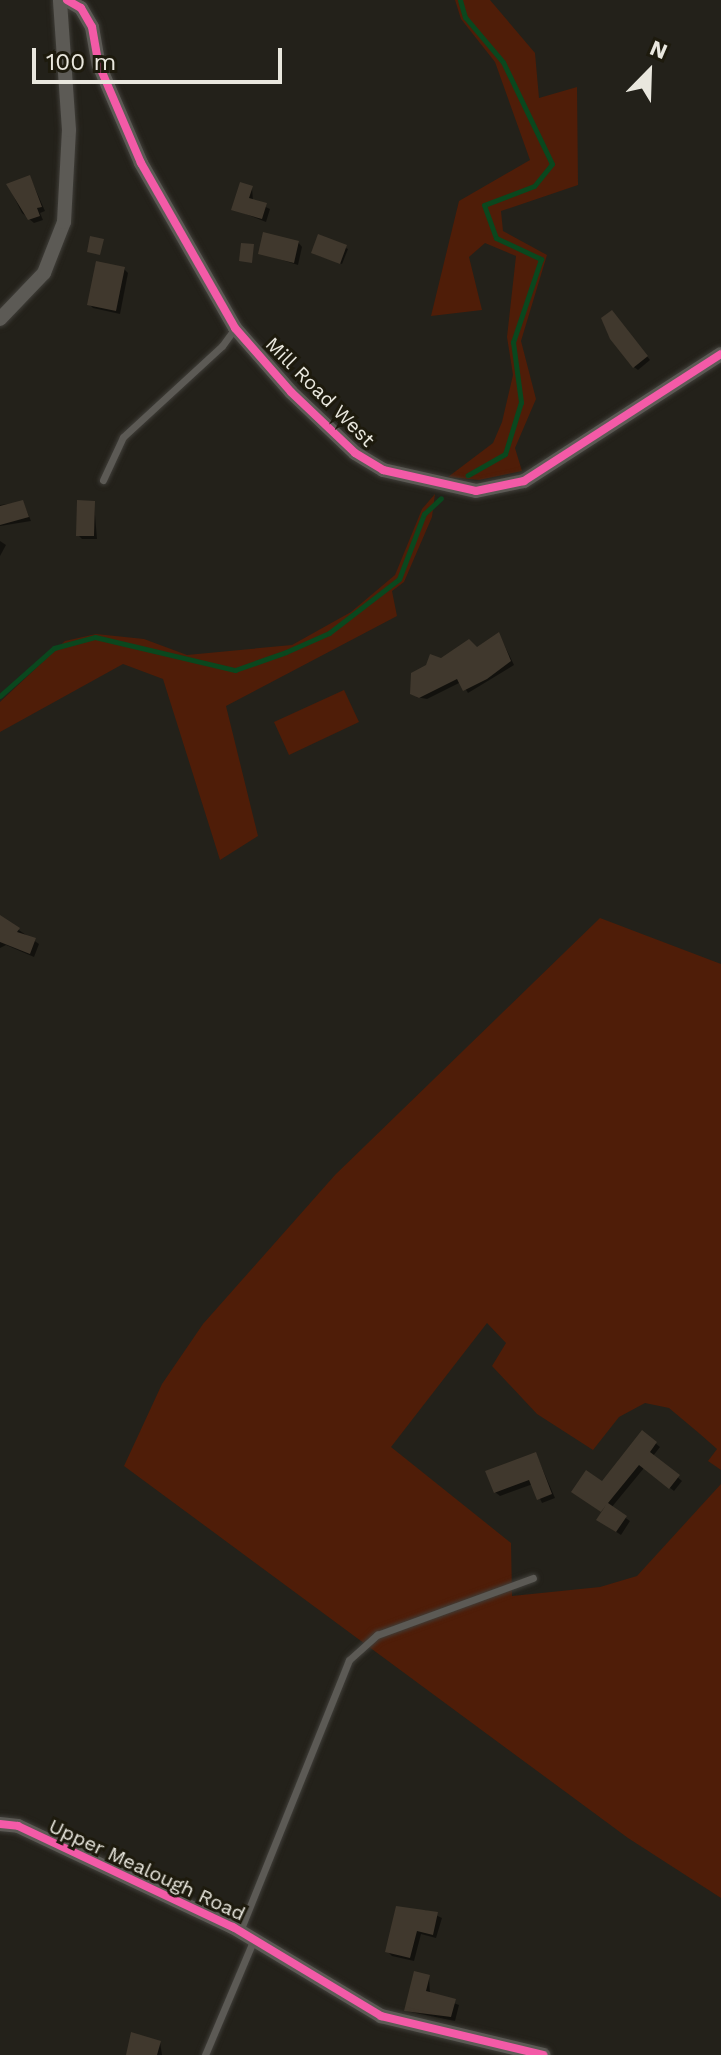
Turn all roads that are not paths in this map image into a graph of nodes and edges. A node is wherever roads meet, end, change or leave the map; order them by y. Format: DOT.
graph roads {
  1 [pos="60,0"];
  2 [pos="67,0"];
  3 [pos="0,319"];
  4 [pos="235,328"];
  5 [pos="721,354"];
  6 [pos="103,480"];
  7 [pos="533,1578"];
  8 [pos="0,1824"];
  9 [pos="240,1931"];
  10 [pos="254,1939"];
  11 [pos="205,2055"];
  12 [pos="543,2055"];
  1 -- 3 [label="street"];
  2 -- 4 [label="street, Mill Road West"];
  4 -- 5 [label="street, Mill Road West"];
  4 -- 6 [label="lane"];
  7 -- 9 [label="lane"];
  8 -- 9 [label="street, Upper Mealough Road"];
  9 -- 10 [label="street, Upper Mealough Road"];
  10 -- 11 [label="lane"];
  10 -- 12 [label="street, Upper Mealough Road"];
}
